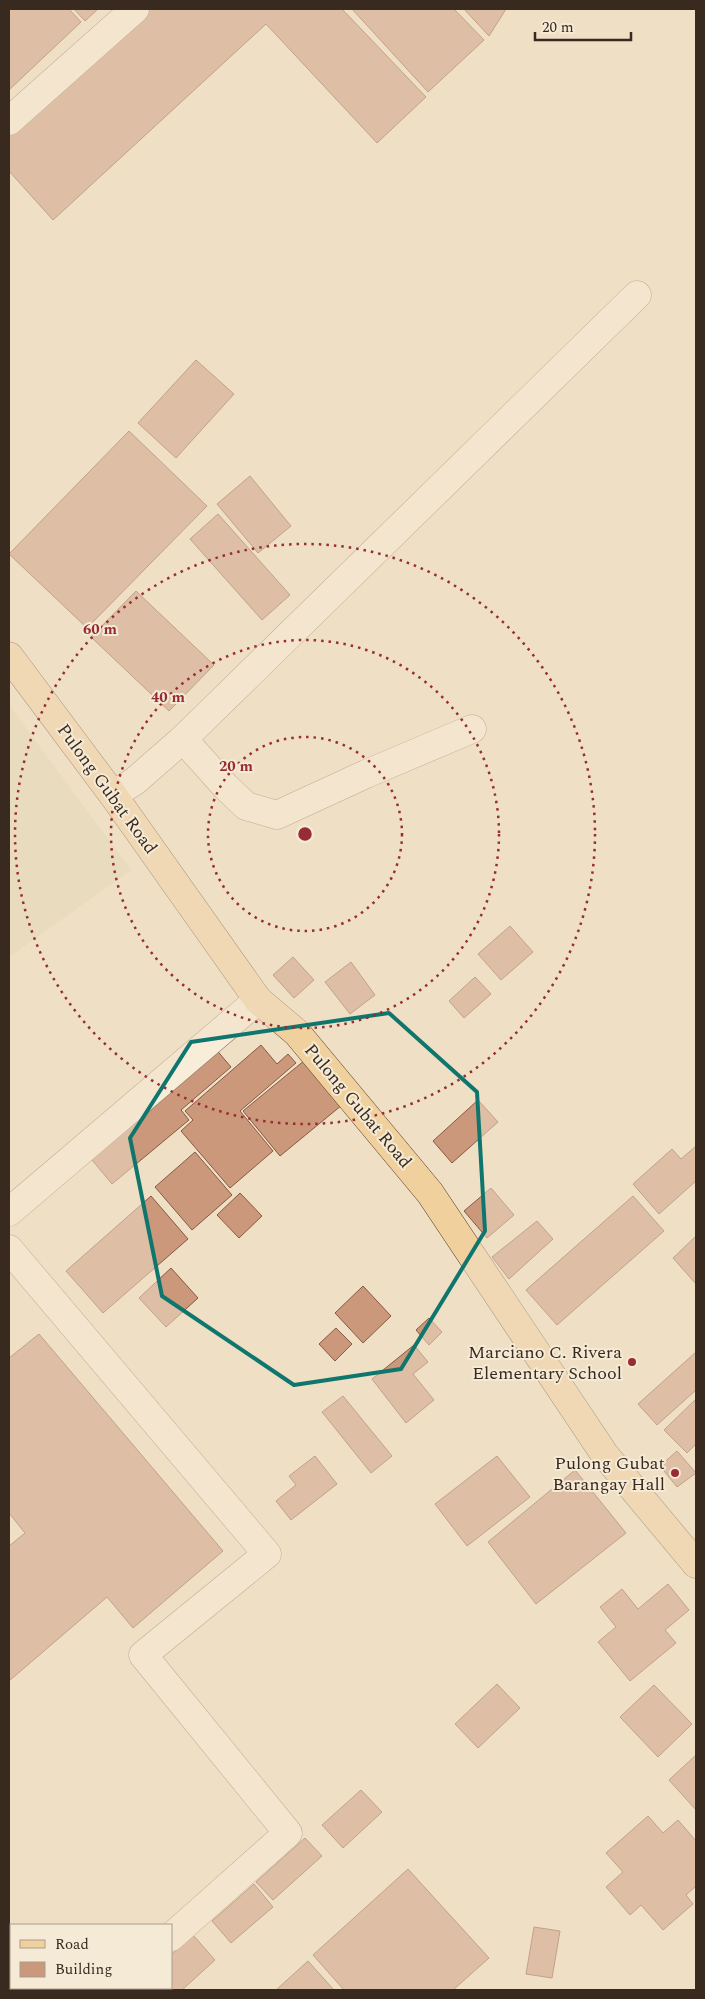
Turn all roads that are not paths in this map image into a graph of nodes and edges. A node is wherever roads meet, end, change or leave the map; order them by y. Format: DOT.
graph roads {
  1 [pos="135,9"];
  2 [pos="9,121"];
  3 [pos="637,295"];
  4 [pos="9,656"];
  5 [pos="472,729"];
  6 [pos="183,739"];
  7 [pos="113,795"];
  8 [pos="258,1000"];
  9 [pos="9,1212"];
  10 [pos="9,1249"];
  11 [pos="696,1564"];
  12 [pos="172,1936"];
  1 -- 2 [label="lane"];
  3 -- 6 [label="lane"];
  4 -- 7 [label="main road, Pulong Gubat Road"];
  5 -- 6 [label="lane"];
  6 -- 7 [label="lane"];
  7 -- 8 [label="main road, Pulong Gubat Road"];
  8 -- 9 [label="lane"];
  8 -- 11 [label="main road, Pulong Gubat Road"];
  10 -- 12 [label="lane"];
}
